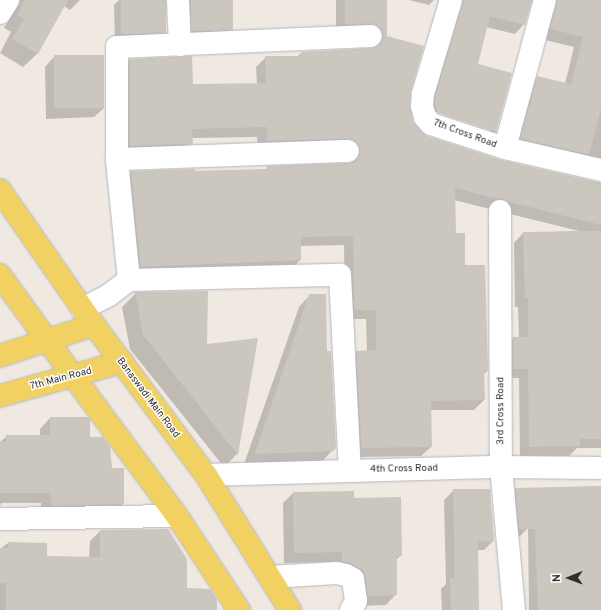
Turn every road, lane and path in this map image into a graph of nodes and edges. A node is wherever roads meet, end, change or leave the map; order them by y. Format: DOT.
graph roads {
  1 [pos="8,0"];
  2 [pos="178,0"];
  3 [pos="451,0"];
  4 [pos="545,0"];
  5 [pos="0,13"];
  6 [pos="371,36"];
  7 [pos="180,45"];
  8 [pos="505,148"];
  9 [pos="348,151"];
  10 [pos="117,159"];
  11 [pos="599,164"];
  12 [pos="0,190"];
  13 [pos="500,211"];
  14 [pos="0,275"];
  15 [pos="129,280"];
  16 [pos="88,317"];
  17 [pos="49,341"];
  18 [pos="0,356"];
  19 [pos="122,362"];
  20 [pos="73,376"];
  21 [pos="0,396"];
  22 [pos="501,467"];
  23 [pos="601,468"];
  24 [pos="350,470"];
  25 [pos="206,475"];
  26 [pos="177,516"];
  27 [pos="0,519"];
  28 [pos="270,576"];
  29 [pos="240,610"];
  30 [pos="290,610"];
  31 [pos="351,610"];
  32 [pos="514,610"];
  1 -- 5 [label="street"];
  2 -- 7 [label="street"];
  3 -- 8 [label="street, 7th Cross Road"];
  4 -- 8 [label="street"];
  6 -- 7 [label="street"];
  7 -- 10 [label="street"];
  8 -- 11 [label="street, 7th Cross Road"];
  9 -- 10 [label="street"];
  10 -- 15 [label="street"];
  12 -- 16 [label="main road, Banaswadi Main Road"];
  13 -- 22 [label="street, 3rd Cross Road"];
  14 -- 17 [label="main road"];
  15 -- 16 [label="street"];
  15 -- 24 [label="street"];
  16 -- 17 [label="main road"];
  16 -- 19 [label="main road, Banaswadi Main Road"];
  17 -- 18 [label="main road"];
  17 -- 20 [label="main road"];
  19 -- 20 [label="main road, 7th Main Road"];
  19 -- 25 [label="main road, Banaswadi Main Road"];
  20 -- 21 [label="main road, 7th Main Road"];
  20 -- 26 [label="main road"];
  22 -- 23 [label="street, 4th Cross Road"];
  22 -- 24 [label="street, 4th Cross Road"];
  22 -- 32 [label="street, 3rd Cross Road"];
  24 -- 25 [label="street, 4th Cross Road"];
  25 -- 28 [label="main road, Banaswadi Main Road"];
  26 -- 27 [label="street"];
  26 -- 29 [label="main road"];
  28 -- 30 [label="main road, Banaswadi Main Road"];
  28 -- 31 [label="street"];
}
